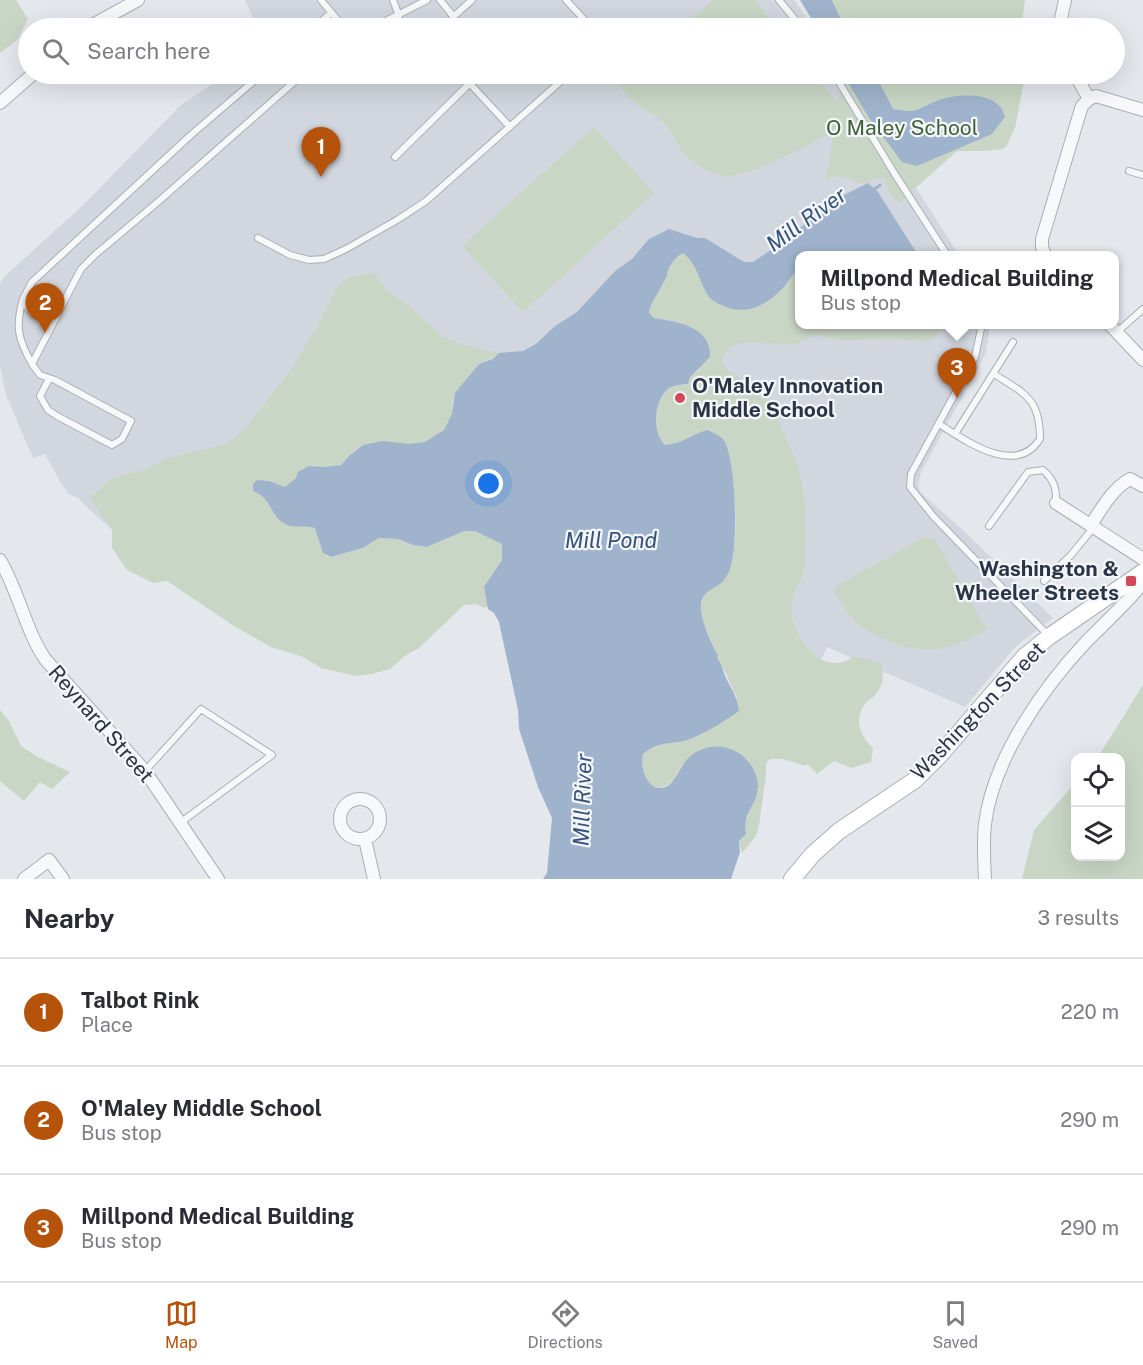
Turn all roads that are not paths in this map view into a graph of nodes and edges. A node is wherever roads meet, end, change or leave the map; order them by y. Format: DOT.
graph roads {
  1 [pos="138,0"];
  2 [pos="321,0"];
  3 [pos="393,0"];
  4 [pos="427,0"];
  5 [pos="440,0"];
  6 [pos="472,0"];
  7 [pos="566,0"];
  8 [pos="779,0"];
  9 [pos="1065,0"];
  10 [pos="331,13"];
  11 [pos="399,16"];
  12 [pos="453,17"];
  13 [pos="105,18"];
  14 [pos="325,18"];
  15 [pos="337,18"];
  16 [pos="394,18"];
  17 [pos="583,18"];
  18 [pos="794,18"];
  19 [pos="1061,18"];
  20 [pos="22,84"];
  21 [pos="251,84"];
  22 [pos="292,84"];
  23 [pos="469,84"];
  24 [pos="471,84"];
  25 [pos="558,84"];
  26 [pos="840,84"];
  27 [pos="1081,84"];
  28 [pos="1089,99"];
  29 [pos="0,103"];
  30 [pos="1143,110"];
  31 [pos="510,128"];
  32 [pos="395,157"];
  33 [pos="1129,171"];
  34 [pos="1143,175"];
  35 [pos="258,237"];
  36 [pos="944,251"];
  37 [pos="1044,251"];
  38 [pos="23,299"];
  39 [pos="1143,309"];
  40 [pos="59,311"];
  41 [pos="1119,324"];
  42 [pos="981,329"];
  43 [pos="1114,329"];
  44 [pos="1013,342"];
  45 [pos="1143,360"];
  46 [pos="32,364"];
  47 [pos="994,374"];
  48 [pos="49,379"];
  49 [pos="939,424"];
  50 [pos="955,434"];
  51 [pos="1143,486"];
  52 [pos="1056,503"];
  53 [pos="988,526"];
  54 [pos="1093,526"];
  55 [pos="1141,554"];
  56 [pos="0,560"];
  57 [pos="1143,572"];
  58 [pos="1044,581"];
  59 [pos="1143,581"];
  60 [pos="1050,636"];
  61 [pos="146,771"];
  62 [pos="180,823"];
  63 [pos="364,839"];
  64 [pos="24,879"];
  65 [pos="63,879"];
  66 [pos="218,879"];
  67 [pos="374,879"];
  68 [pos="792,879"];
  69 [pos="985,879"];
  1 -- 13 [label="street"];
  2 -- 10 [label="lane"];
  3 -- 11 [label="lane"];
  4 -- 11 [label="lane"];
  5 -- 12 [label="lane"];
  6 -- 12 [label="lane"];
  7 -- 17 [label="lane"];
  8 -- 18 [label="lane"];
  9 -- 19 [label="street"];
  10 -- 14 [label="lane"];
  10 -- 15 [label="lane"];
  11 -- 16 [label="lane"];
  20 -- 29 [label="street"];
  21 -- 38 [label="lane"];
  22 -- 40 [label="lane"];
  23 -- 32 [label="lane"];
  24 -- 31 [label="lane"];
  25 -- 31 [label="lane"];
  26 -- 36 [label="lane"];
  27 -- 28 [label="street"];
  28 -- 30 [label="street"];
  28 -- 37 [label="street"];
  31 -- 35 [label="lane"];
  33 -- 34 [label="lane"];
  38 -- 40 [label="lane"];
  38 -- 46 [label="lane"];
  39 -- 41 [label="lane"];
  40 -- 46 [label="lane"];
  42 -- 49 [label="lane"];
  43 -- 45 [label="street"];
  44 -- 47 [label="lane"];
  46 -- 48 [label="lane"];
  47 -- 50 [label="lane"];
  47 -- 50 [label="lane"];
  48 -- 48 [label="lane"];
  49 -- 50 [label="lane"];
  49 -- 60 [label="lane"];
  51 -- 54 [label="street"];
  52 -- 53 [label="lane"];
  52 -- 54 [label="street"];
  54 -- 55 [label="street"];
  54 -- 58 [label="lane"];
  56 -- 61 [label="street, Reynard Street"];
  57 -- 60 [label="main road, Washington Street"];
  59 -- 69 [label="street"];
  60 -- 68 [label="main road, Washington Street"];
  61 -- 62 [label="street, Reynard Street"];
  61 -- 62 [label="lane"];
  62 -- 66 [label="street, Reynard Street"];
  63 -- 67 [label="street"];
  64 -- 65 [label="street"];
}
